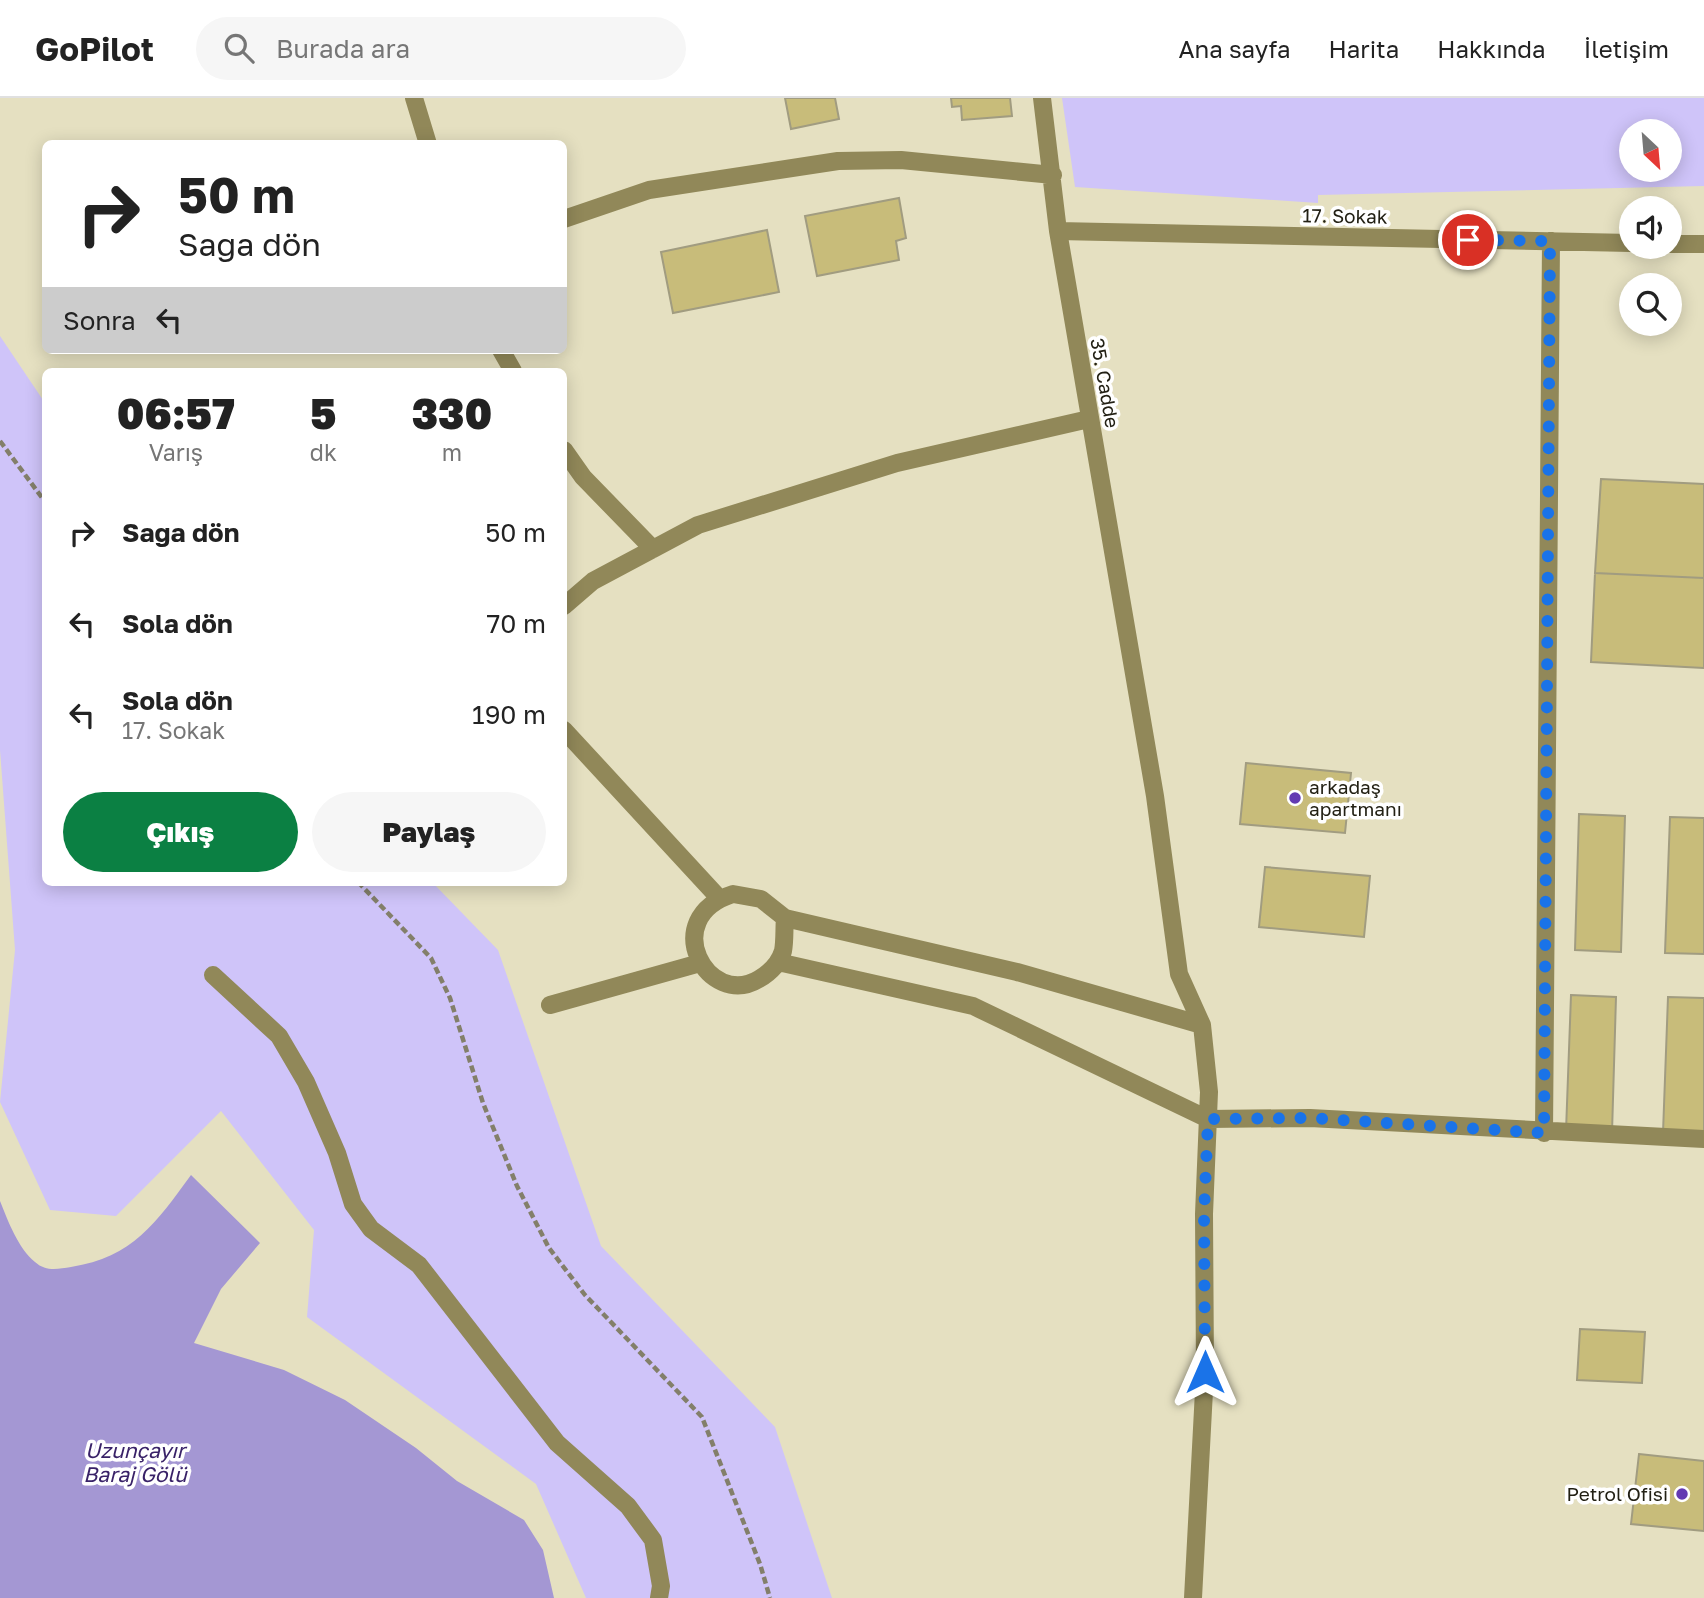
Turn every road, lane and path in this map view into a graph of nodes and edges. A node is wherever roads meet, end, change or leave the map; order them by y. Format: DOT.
graph roads {
  1 [pos="414,98"];
  2 [pos="1042,98"];
  3 [pos="427,140"];
  4 [pos="1053,175"];
  5 [pos="567,218"];
  6 [pos="1058,232"];
  7 [pos="1550,241"];
  8 [pos="1619,243"];
  9 [pos="1682,244"];
  10 [pos="1704,244"];
  11 [pos="1089,419"];
  12 [pos="0,441"];
  13 [pos="567,454"];
  14 [pos="42,498"];
  15 [pos="653,549"];
  16 [pos="567,603"];
  17 [pos="567,733"];
  18 [pos="362,886"];
  19 [pos="719,898"];
  20 [pos="785,918"];
  21 [pos="778,962"];
  22 [pos="700,963"];
  23 [pos="213,975"];
  24 [pos="550,1005"];
  25 [pos="1202,1024"];
  26 [pos="1208,1119"];
  27 [pos="1544,1133"];
  28 [pos="1704,1139"];
  29 [pos="659,1598"];
  30 [pos="770,1598"];
  31 [pos="1193,1598"];
  1 -- 3 [label="street"];
  2 -- 4 [label="street, 35. Cadde"];
  4 -- 5 [label="street"];
  4 -- 6 [label="street, 35. Cadde"];
  6 -- 7 [label="street, 17. Sokak"];
  6 -- 11 [label="street, 35. Cadde"];
  7 -- 8 [label="street, 17. Sokak"];
  7 -- 27 [label="street"];
  9 -- 10 [label="street"];
  11 -- 15 [label="street"];
  11 -- 25 [label="street, 35. Cadde"];
  12 -- 14 [label="path"];
  13 -- 15 [label="street"];
  15 -- 16 [label="street"];
  17 -- 19 [label="street"];
  18 -- 30 [label="path"];
  19 -- 20 [label="street"];
  19 -- 22 [label="street"];
  20 -- 21 [label="street"];
  20 -- 25 [label="street"];
  21 -- 22 [label="street"];
  21 -- 26 [label="street"];
  22 -- 24 [label="street"];
  23 -- 29 [label="street"];
  25 -- 26 [label="street, 35. Cadde"];
  26 -- 27 [label="street"];
  26 -- 31 [label="street, 35. Cadde"];
  27 -- 28 [label="street"];
}
